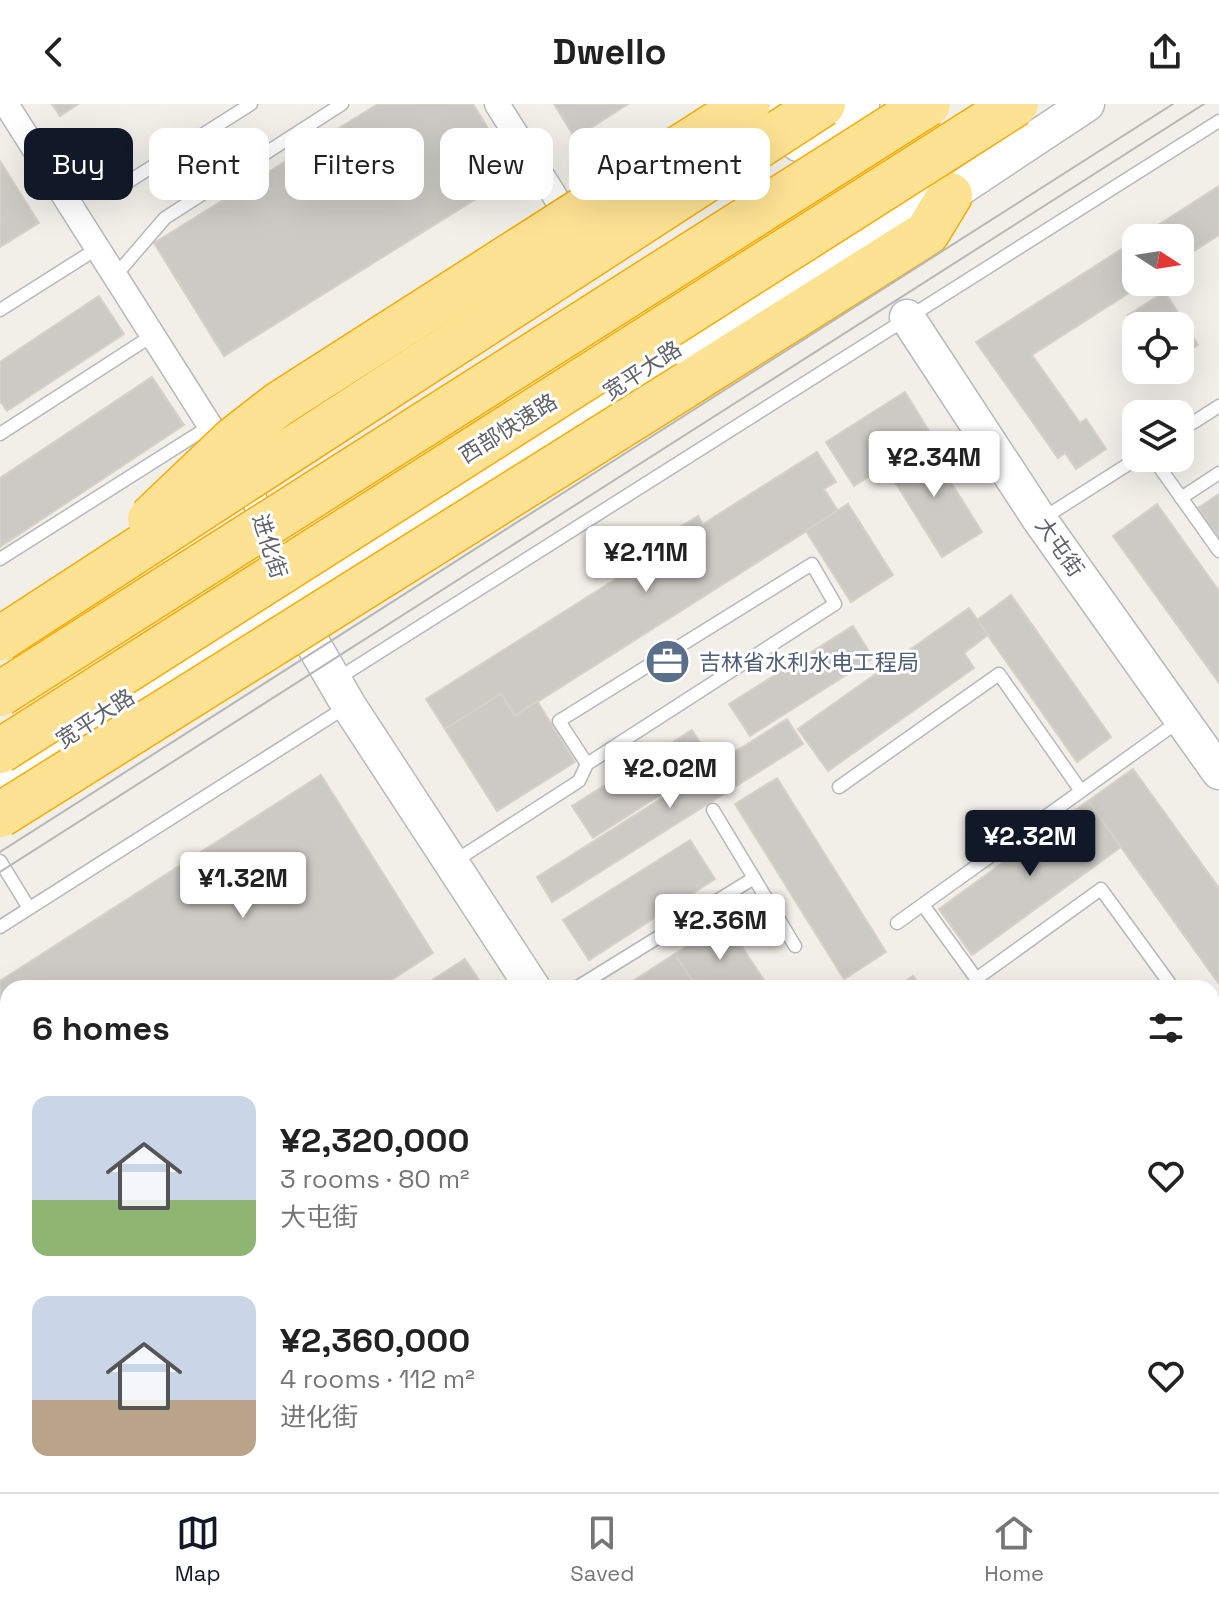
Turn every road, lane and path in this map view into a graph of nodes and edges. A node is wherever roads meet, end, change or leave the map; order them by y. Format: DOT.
graph roads {
  1 [pos="6,104"];
  2 [pos="251,104"];
  3 [pos="342,104"];
  4 [pos="497,104"];
  5 [pos="748,104"];
  6 [pos="780,104"];
  7 [pos="823,104"];
  8 [pos="862,104"];
  9 [pos="928,104"];
  10 [pos="1016,104"];
  11 [pos="1087,104"];
  12 [pos="1219,121"];
  13 [pos="133,179"];
  14 [pos="950,195"];
  15 [pos="98,248"];
  16 [pos="600,268"];
  17 [pos="115,276"];
  18 [pos="0,310"];
  19 [pos="907,317"];
  20 [pos="153,335"];
  21 [pos="1219,406"];
  22 [pos="1194,422"];
  23 [pos="210,426"];
  24 [pos="0,434"];
  25 [pos="1122,468"];
  26 [pos="1163,472"];
  27 [pos="1219,473"];
  28 [pos="252,492"];
  29 [pos="1181,498"];
  30 [pos="1040,520"];
  31 [pos="1219,551"];
  32 [pos="0,559"];
  33 [pos="74,592"];
  34 [pos="286,597"];
  35 [pos="0,637"];
  36 [pos="342,693"];
  37 [pos="0,694"];
  38 [pos="1181,719"];
  39 [pos="0,751"];
  40 [pos="587,764"];
  41 [pos="1219,772"];
  42 [pos="0,780"];
  43 [pos="839,787"];
  44 [pos="1081,791"];
  45 [pos="713,810"];
  46 [pos="0,815"];
  47 [pos="0,861"];
  48 [pos="451,864"];
  49 [pos="754,878"];
  50 [pos="923,905"];
  51 [pos="29,908"];
  52 [pos="897,923"];
  53 [pos="0,927"];
  54 [pos="795,946"];
  55 [pos="528,980"];
  56 [pos="589,980"];
  57 [pos="977,980"];
  58 [pos="983,980"];
  59 [pos="1167,980"];
  1 -- 15 [label="street, 进化街"];
  2 -- 13 [label="lane"];
  3 -- 17 [label="lane"];
  4 -- 16 [label="street"];
  5 -- 33 [label="highway, bridge"];
  6 -- 16 [label="main road"];
  7 -- 33 [label="highway, bridge"];
  8 -- 16 [label="main road"];
  9 -- 37 [label="highway, bridge"];
  10 -- 39 [label="highway, 西部快速路, bridge"];
  11 -- 14 [label="main road, 宽平大路"];
  12 -- 19 [label="lane"];
  14 -- 34 [label="main road, 宽平大路"];
  14 -- 46 [label="highway, bridge"];
  15 -- 17 [label="street, 进化街"];
  15 -- 18 [label="lane"];
  16 -- 28 [label="main road"];
  17 -- 20 [label="street, 进化街"];
  19 -- 30 [label="main road, 大屯街"];
  19 -- 36 [label="lane"];
  20 -- 23 [label="street, 进化街"];
  20 -- 24 [label="lane"];
  21 -- 22 [label="lane"];
  23 -- 28 [label="street, 进化街"];
  23 -- 32 [label="lane"];
  25 -- 30 [label="lane"];
  26 -- 29 [label="lane"];
  27 -- 29 [label="lane"];
  28 -- 34 [label="street, 进化街"];
  28 -- 35 [label="main road"];
  29 -- 31 [label="lane"];
  30 -- 38 [label="main road, 大屯街"];
  33 -- 35 [label="highway, bridge"];
  34 -- 36 [label="main road, 进化街"];
  34 -- 42 [label="main road, 宽平大路"];
  36 -- 48 [label="main road, 进化街"];
  36 -- 51 [label="lane"];
  38 -- 41 [label="main road, 大屯街"];
  38 -- 44 [label="lane"];
  40 -- 40 [label="lane"];
  40 -- 48 [label="lane"];
  43 -- 44 [label="lane"];
  44 -- 50 [label="lane"];
  45 -- 49 [label="lane"];
  47 -- 51 [label="lane"];
  48 -- 55 [label="main road, 进化街"];
  49 -- 54 [label="lane"];
  49 -- 56 [label="lane"];
  50 -- 52 [label="lane"];
  50 -- 57 [label="lane"];
  51 -- 53 [label="lane"];
  58 -- 59 [label="lane"];
}
